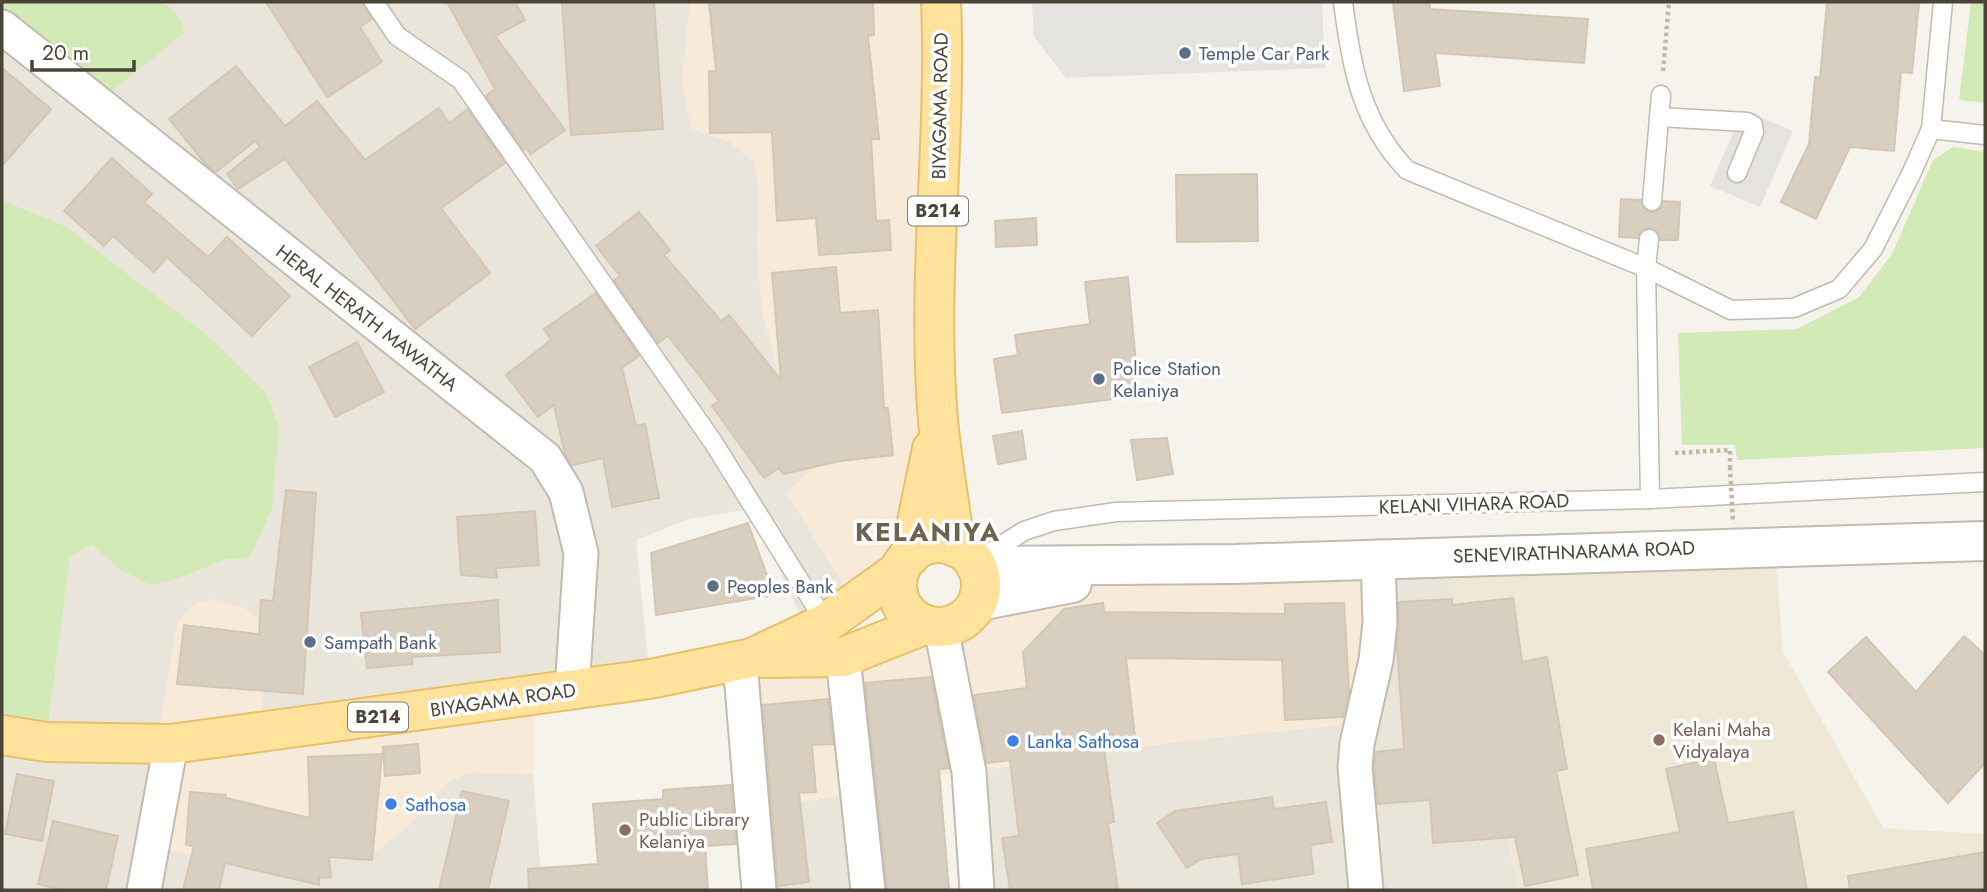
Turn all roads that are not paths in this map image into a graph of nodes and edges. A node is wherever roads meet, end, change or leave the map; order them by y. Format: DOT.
graph roads {
  1 [pos="374,2"];
  2 [pos="941,2"];
  3 [pos="1343,2"];
  4 [pos="1943,2"];
  5 [pos="2,27"];
  6 [pos="1661,95"];
  7 [pos="1659,117"];
  8 [pos="1931,129"];
  9 [pos="1985,135"];
  10 [pos="1737,173"];
  11 [pos="1652,201"];
  12 [pos="1649,239"];
  13 [pos="1646,268"];
  14 [pos="938,419"];
  15 [pos="1985,482"];
  16 [pos="1650,499"];
  17 [pos="1985,541"];
  18 [pos="1378,557"];
  19 [pos="905,563"];
  20 [pos="971,569"];
  21 [pos="826,623"];
  22 [pos="933,626"];
  23 [pos="843,657"];
  24 [pos="746,660"];
  25 [pos="572,690"];
  26 [pos="2,735"];
  27 [pos="171,744"];
  28 [pos="144,890"];
  29 [pos="759,890"];
  30 [pos="868,890"];
  31 [pos="977,890"];
  32 [pos="1366,890"];
  1 -- 21 [label="lane"];
  2 -- 14 [label="main road, BIYAGAMA ROAD / B214"];
  3 -- 13 [label="lane"];
  4 -- 8 [label="lane"];
  5 -- 25 [label="street, HERAL HERATH MAWATHA"];
  6 -- 7 [label="lane"];
  7 -- 10 [label="lane"];
  7 -- 11 [label="lane"];
  8 -- 9 [label="lane"];
  8 -- 13 [label="lane"];
  12 -- 13 [label="lane"];
  13 -- 16 [label="lane"];
  14 -- 19 [label="main road, BIYAGAMA ROAD / B214"];
  14 -- 20 [label="main road, BIYAGAMA ROAD / B214"];
  15 -- 16 [label="lane, KELANI VIHARA ROAD"];
  16 -- 20 [label="lane, KELANI VIHARA ROAD"];
  17 -- 18 [label="street, SENEVIRATHNARAMA ROAD"];
  18 -- 20 [label="street, SENEVIRATHNARAMA ROAD"];
  18 -- 32 [label="street"];
  19 -- 20 [label="main road"];
  19 -- 21 [label="main road, BIYAGAMA ROAD / B214"];
  19 -- 22 [label="main road"];
  20 -- 22 [label="main road"];
  21 -- 24 [label="main road, BIYAGAMA ROAD / B214"];
  22 -- 23 [label="main road, BIYAGAMA ROAD / B214"];
  22 -- 31 [label="street"];
  23 -- 24 [label="main road, BIYAGAMA ROAD / B214"];
  23 -- 30 [label="street"];
  24 -- 25 [label="main road, BIYAGAMA ROAD / B214"];
  24 -- 29 [label="street"];
  25 -- 27 [label="main road, BIYAGAMA ROAD / B214"];
  26 -- 27 [label="main road, BIYAGAMA ROAD / B214"];
  27 -- 28 [label="street"];
}
